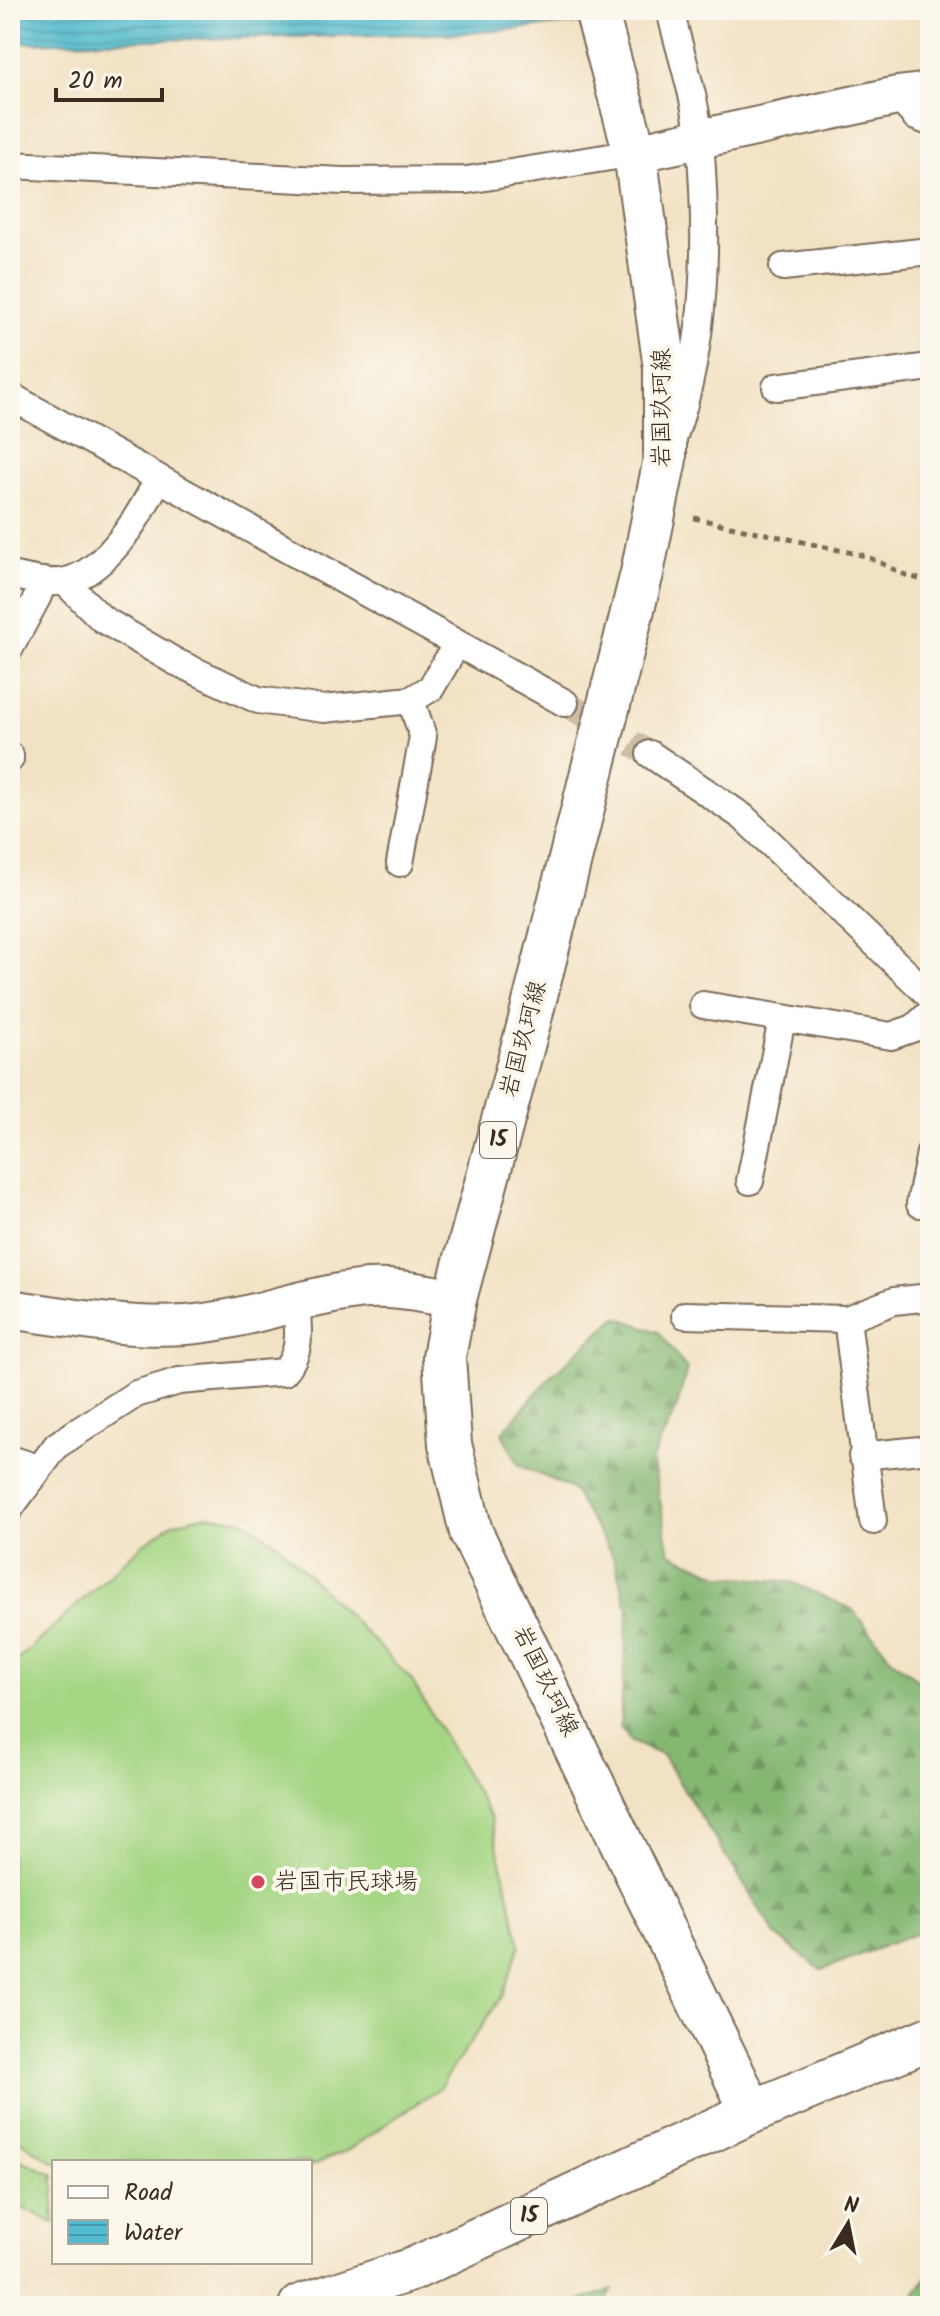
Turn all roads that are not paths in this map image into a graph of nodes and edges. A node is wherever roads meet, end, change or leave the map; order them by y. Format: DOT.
graph roads {
  1 [pos="596,10"];
  2 [pos="670,10"];
  3 [pos="914,94"];
  4 [pos="930,122"];
  5 [pos="629,137"];
  6 [pos="700,140"];
  7 [pos="10,165"];
  8 [pos="930,251"];
  9 [pos="783,267"];
  10 [pos="930,367"];
  11 [pos="776,387"];
  12 [pos="10,396"];
  13 [pos="665,459"];
  14 [pos="157,481"];
  15 [pos="10,575"];
  16 [pos="54,581"];
  17 [pos="456,645"];
  18 [pos="10,648"];
  19 [pos="411,700"];
  20 [pos="565,703"];
  21 [pos="650,754"];
  22 [pos="400,863"];
  23 [pos="930,996"];
  24 [pos="703,1005"];
  25 [pos="930,1013"];
  26 [pos="782,1019"];
  27 [pos="930,1153"];
  28 [pos="750,1181"];
  29 [pos="920,1204"];
  30 [pos="930,1297"];
  31 [pos="455,1299"];
  32 [pos="296,1302"];
  33 [pos="10,1309"];
  34 [pos="685,1315"];
  35 [pos="847,1319"];
  36 [pos="930,1449"];
  37 [pos="862,1456"];
  38 [pos="10,1459"];
  39 [pos="38,1468"];
  40 [pos="10,1508"];
  41 [pos="873,1521"];
  42 [pos="930,2038"];
  43 [pos="752,2112"];
  44 [pos="300,2306"];
  1 -- 5 [label="main road, 岩国玖珂線 / 15"];
  2 -- 6 [label="street"];
  3 -- 4 [label="street"];
  3 -- 6 [label="street"];
  5 -- 6 [label="street"];
  5 -- 7 [label="street"];
  5 -- 13 [label="main road, 岩国玖珂線 / 15"];
  6 -- 13 [label="street"];
  8 -- 9 [label="street"];
  10 -- 11 [label="street"];
  12 -- 14 [label="street"];
  13 -- 31 [label="main road, 岩国玖珂線 / 15"];
  14 -- 16 [label="street"];
  14 -- 17 [label="street"];
  15 -- 16 [label="street"];
  16 -- 18 [label="street"];
  16 -- 19 [label="street"];
  17 -- 19 [label="street"];
  17 -- 20 [label="street"];
  19 -- 22 [label="street"];
  21 -- 23 [label="street"];
  24 -- 26 [label="street"];
  25 -- 26 [label="street"];
  26 -- 28 [label="street"];
  27 -- 29 [label="street"];
  30 -- 35 [label="street"];
  31 -- 32 [label="street"];
  31 -- 43 [label="main road, 岩国玖珂線 / 15"];
  32 -- 33 [label="street"];
  32 -- 39 [label="street"];
  34 -- 35 [label="street"];
  35 -- 37 [label="street"];
  36 -- 37 [label="street"];
  37 -- 41 [label="street"];
  38 -- 39 [label="street"];
  39 -- 40 [label="street"];
  42 -- 43 [label="main road, 15"];
  43 -- 44 [label="main road, 15"];
}
